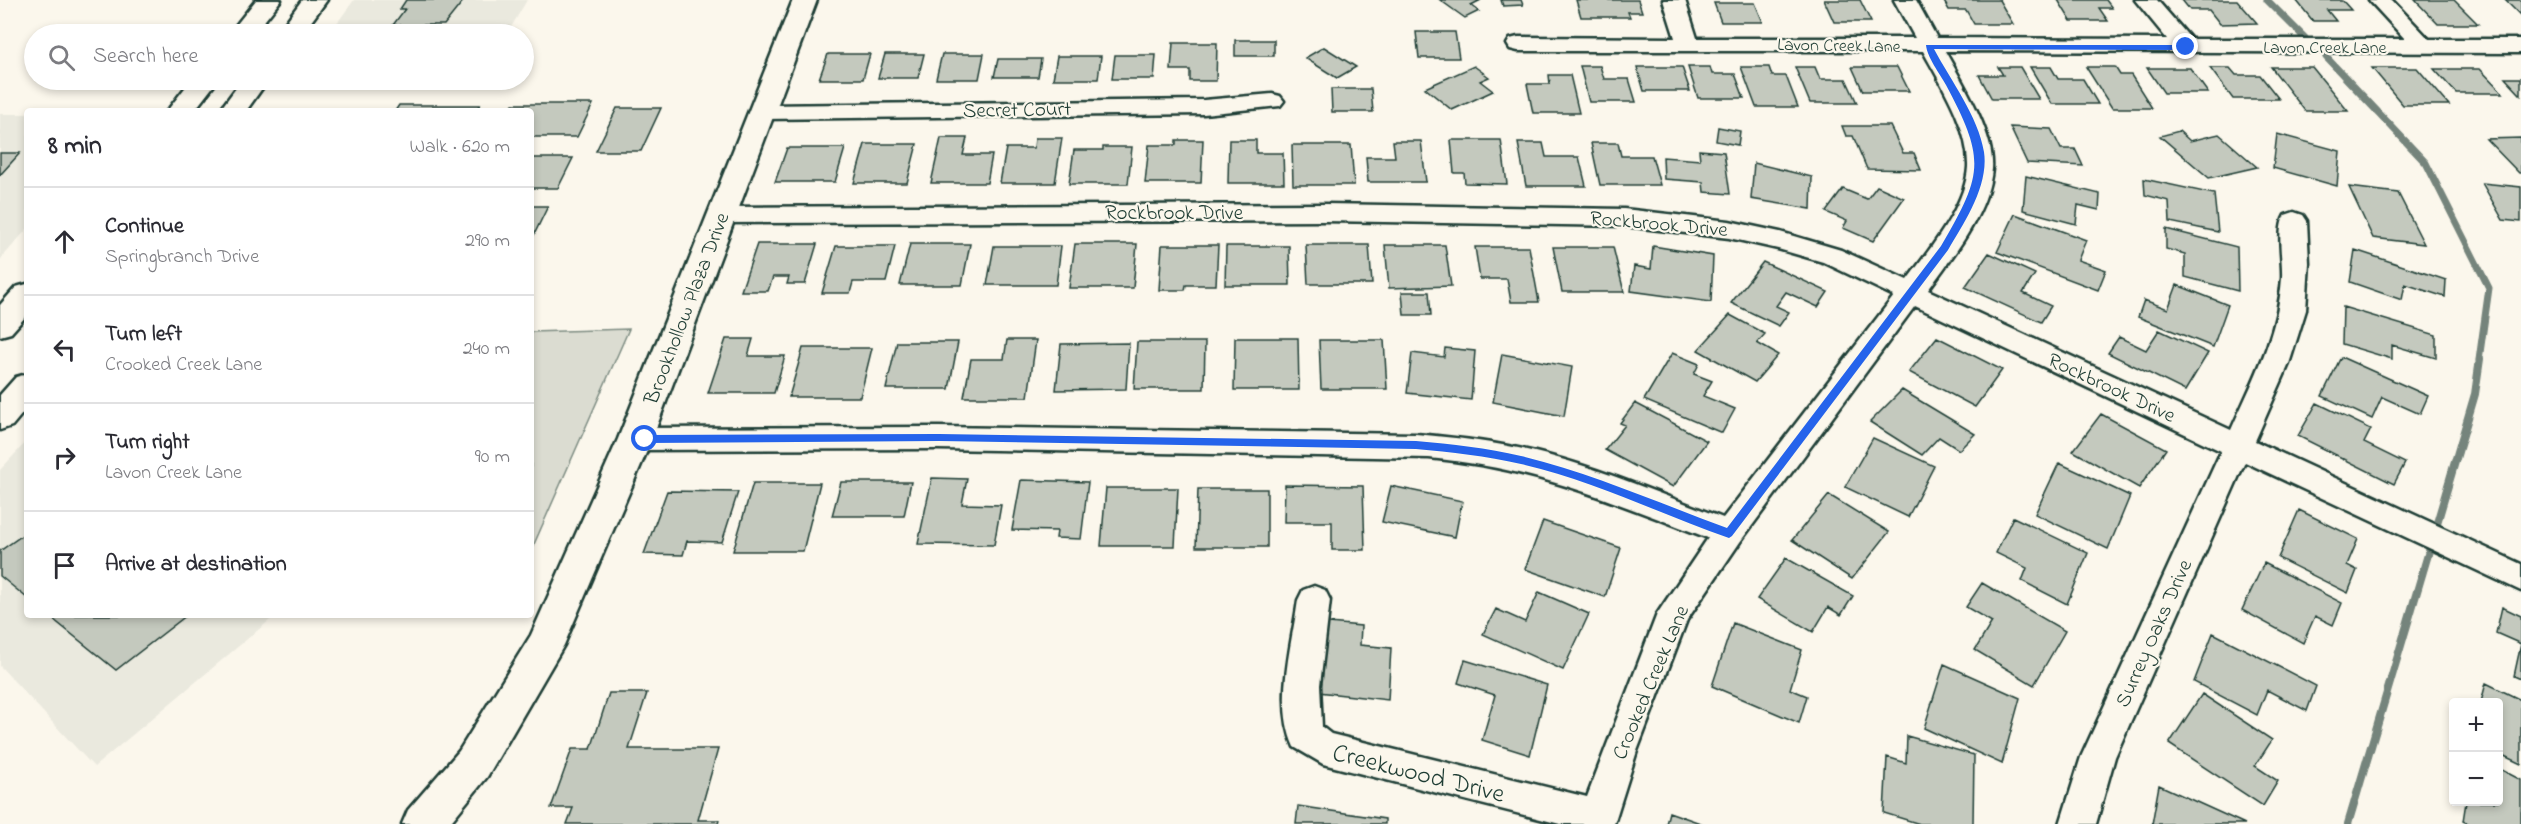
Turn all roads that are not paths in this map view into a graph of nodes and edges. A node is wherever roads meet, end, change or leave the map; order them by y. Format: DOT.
graph roads {
  1 [pos="268,0"];
  2 [pos="315,0"];
  3 [pos="805,0"];
  4 [pos="1674,0"];
  5 [pos="1905,0"];
  6 [pos="2146,0"];
  7 [pos="2380,0"];
  8 [pos="249,24"];
  9 [pos="297,24"];
  10 [pos="1688,43"];
  11 [pos="1518,44"];
  12 [pos="1929,46"];
  13 [pos="2521,46"];
  14 [pos="2186,47"];
  15 [pos="2424,47"];
  16 [pos="197,90"];
  17 [pos="248,90"];
  18 [pos="1272,101"];
  19 [pos="182,108"];
  20 [pos="234,108"];
  21 [pos="762,112"];
  22 [pos="722,215"];
  23 [pos="2294,221"];
  24 [pos="1911,292"];
  25 [pos="24,298"];
  26 [pos="0,325"];
  27 [pos="24,389"];
  28 [pos="0,417"];
  29 [pos="635,439"];
  30 [pos="2237,446"];
  31 [pos="1729,533"];
  32 [pos="2521,578"];
  33 [pos="1314,600"];
  34 [pos="1597,820"];
  35 [pos="423,824"];
  36 [pos="2078,824"];
  1 -- 8 [label="street"];
  2 -- 9 [label="street"];
  3 -- 21 [label="street, Brookhollow Plaza Drive"];
  4 -- 10 [label="street"];
  5 -- 12 [label="street, Crooked Creek Lane"];
  6 -- 14 [label="street"];
  7 -- 15 [label="street"];
  10 -- 11 [label="street, Lavon Creek Lane"];
  10 -- 12 [label="street, Lavon Creek Lane"];
  12 -- 14 [label="street, Lavon Creek Lane"];
  12 -- 24 [label="street, Crooked Creek Lane"];
  13 -- 15 [label="street, Lavon Creek Lane"];
  14 -- 15 [label="street, Lavon Creek Lane"];
  16 -- 19 [label="street"];
  17 -- 20 [label="street"];
  18 -- 21 [label="street, Secret Court"];
  21 -- 22 [label="street, Brookhollow Plaza Drive"];
  22 -- 24 [label="street, Rockbrook Drive"];
  22 -- 29 [label="street, Brookhollow Plaza Drive"];
  23 -- 30 [label="street, Surrey Oaks Drive"];
  24 -- 30 [label="street, Rockbrook Drive"];
  24 -- 31 [label="street, Crooked Creek Lane"];
  25 -- 26 [label="street"];
  27 -- 28 [label="street"];
  29 -- 31 [label="street"];
  29 -- 35 [label="street, Brookhollow Plaza Drive"];
  30 -- 32 [label="street, Rockbrook Drive"];
  30 -- 36 [label="street, Surrey Oaks Drive"];
  31 -- 34 [label="street, Crooked Creek Lane"];
  33 -- 34 [label="street, Creekwood Drive"];
}
